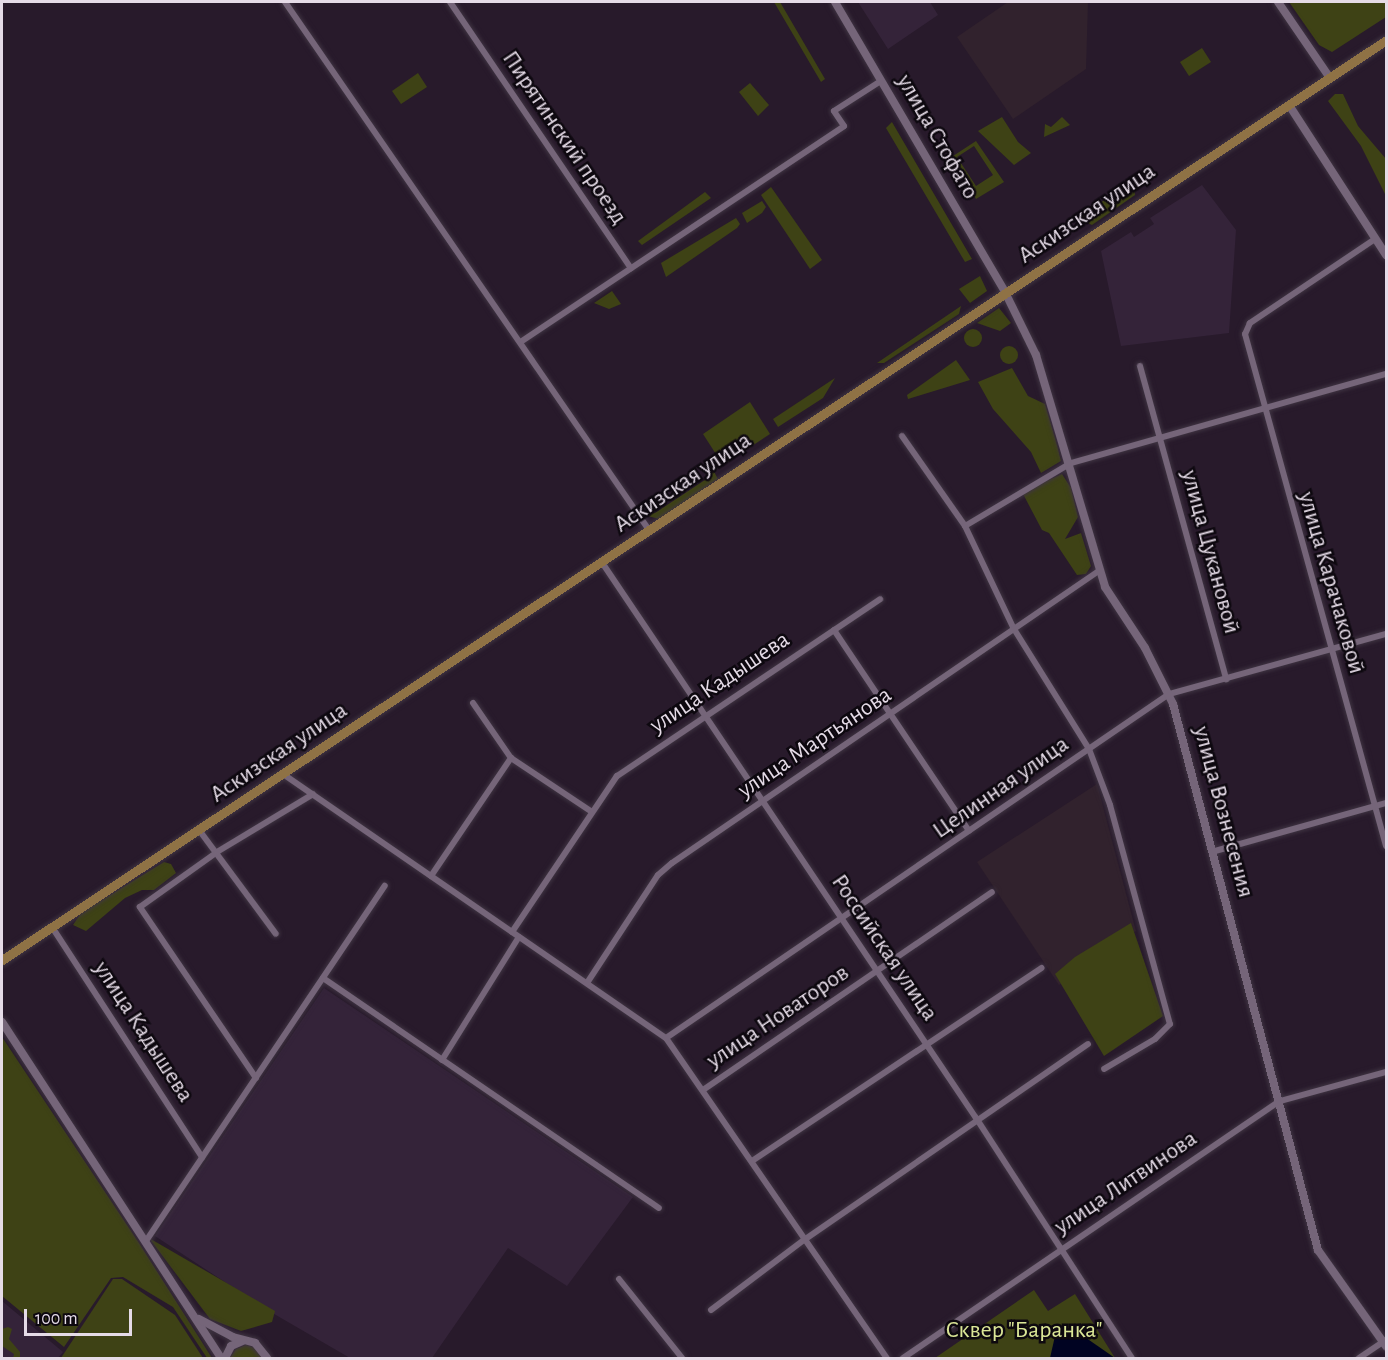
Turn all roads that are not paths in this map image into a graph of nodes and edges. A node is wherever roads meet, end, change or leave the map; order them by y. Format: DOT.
graph roads {
  1 [pos="285,2"];
  2 [pos="450,2"];
  3 [pos="835,2"];
  4 [pos="1278,2"];
  5 [pos="1386,40"];
  6 [pos="1330,78"];
  7 [pos="881,81"];
  8 [pos="1289,105"];
  9 [pos="1376,239"];
  10 [pos="1386,255"];
  11 [pos="631,268"];
  12 [pos="1005,292"];
  13 [pos="522,342"];
  14 [pos="1140,366"];
  15 [pos="1386,374"];
  16 [pos="1263,407"];
  17 [pos="1160,435"];
  18 [pos="902,436"];
  19 [pos="1071,463"];
  20 [pos="965,526"];
  21 [pos="649,530"];
  22 [pos="601,561"];
  23 [pos="1100,570"];
  24 [pos="880,599"];
  25 [pos="1014,629"];
  26 [pos="834,630"];
  27 [pos="1386,634"];
  28 [pos="1330,650"];
  29 [pos="1226,679"];
  30 [pos="1169,694"];
  31 [pos="473,703"];
  32 [pos="890,714"];
  33 [pos="705,718"];
  34 [pos="1089,749"];
  35 [pos="511,758"];
  36 [pos="283,774"];
  37 [pos="313,794"];
  38 [pos="762,801"];
  39 [pos="1386,803"];
  40 [pos="1375,806"];
  41 [pos="592,812"];
  42 [pos="199,830"];
  43 [pos="969,831"];
  44 [pos="1386,846"];
  45 [pos="1215,851"];
  46 [pos="217,852"];
  47 [pos="431,876"];
  48 [pos="385,886"];
  49 [pos="992,892"];
  50 [pos="842,919"];
  51 [pos="52,927"];
  52 [pos="512,932"];
  53 [pos="276,934"];
  54 [pos="519,937"];
  55 [pos="2,960"];
  56 [pos="1041,968"];
  57 [pos="878,972"];
  58 [pos="323,978"];
  59 [pos="587,983"];
  60 [pos="2,1022"];
  61 [pos="666,1038"];
  62 [pos="1088,1044"];
  63 [pos="927,1045"];
  64 [pos="442,1060"];
  65 [pos="1104,1069"];
  66 [pos="1386,1072"];
  67 [pos="256,1078"];
  68 [pos="703,1090"];
  69 [pos="1280,1101"];
  70 [pos="976,1118"];
  71 [pos="202,1157"];
  72 [pos="752,1161"];
  73 [pos="658,1208"];
  74 [pos="804,1240"];
  75 [pos="146,1241"];
  76 [pos="1061,1248"];
  77 [pos="619,1279"];
  78 [pos="711,1310"];
  79 [pos="196,1317"];
  80 [pos="243,1340"];
  81 [pos="1385,1343"];
  82 [pos="223,1359"];
  83 [pos="267,1359"];
  84 [pos="682,1359"];
  85 [pos="887,1359"];
  86 [pos="903,1359"];
  87 [pos="1132,1359"];
  88 [pos="1359,1359"];
  1 -- 13 [label="street"];
  2 -- 11 [label="street, Пирятинский проезд"];
  3 -- 7 [label="street, улица Стофато"];
  4 -- 6 [label="street"];
  5 -- 6 [label="main road, Аскизская улица"];
  6 -- 8 [label="main road, Аскизская улица"];
  7 -- 11 [label="street"];
  7 -- 12 [label="street, улица Стофато"];
  8 -- 9 [label="street"];
  8 -- 12 [label="main road, Аскизская улица"];
  9 -- 10 [label="street"];
  9 -- 16 [label="street, улица Карачаковой"];
  11 -- 13 [label="street"];
  12 -- 19 [label="street, улица Вознесения"];
  12 -- 21 [label="main road, Аскизская улица"];
  13 -- 21 [label="street"];
  14 -- 17 [label="street, улица Цукановой"];
  15 -- 16 [label="street"];
  16 -- 17 [label="street"];
  16 -- 28 [label="street, улица Карачаковой"];
  17 -- 19 [label="street"];
  17 -- 29 [label="street, улица Цукановой"];
  18 -- 20 [label="street"];
  19 -- 20 [label="street"];
  19 -- 23 [label="street, улица Вознесения"];
  20 -- 25 [label="street"];
  21 -- 22 [label="main road, Аскизская улица"];
  22 -- 33 [label="street, Российская улица"];
  22 -- 36 [label="main road, Аскизская улица"];
  23 -- 25 [label="street, улица Мартьянова"];
  23 -- 30 [label="street, улица Вознесения"];
  24 -- 26 [label="street, улица Кадышева"];
  25 -- 32 [label="street, улица Мартьянова"];
  25 -- 34 [label="street"];
  26 -- 32 [label="street"];
  26 -- 33 [label="street, улица Кадышева"];
  27 -- 28 [label="street, Целинная улица"];
  28 -- 29 [label="street, Целинная улица"];
  28 -- 40 [label="street, улица Карачаковой"];
  29 -- 30 [label="street, Целинная улица"];
  30 -- 34 [label="street, Целинная улица"];
  30 -- 45 [label="street, улица Вознесения"];
  31 -- 35 [label="street"];
  32 -- 38 [label="street, улица Мартьянова"];
  32 -- 43 [label="street"];
  33 -- 38 [label="street, Российская улица"];
  33 -- 41 [label="street, улица Кадышева"];
  34 -- 43 [label="street, Целинная улица"];
  34 -- 65 [label="street"];
  35 -- 41 [label="street"];
  35 -- 47 [label="street"];
  36 -- 37 [label="street, улица Новаторов"];
  36 -- 42 [label="main road, Аскизская улица"];
  37 -- 46 [label="street"];
  37 -- 47 [label="street, улица Новаторов"];
  38 -- 50 [label="street, Российская улица"];
  38 -- 59 [label="street, улица Мартьянова"];
  39 -- 40 [label="street"];
  40 -- 44 [label="street, улица Карачаковой"];
  40 -- 45 [label="street"];
  41 -- 52 [label="street, улица Кадышева"];
  42 -- 46 [label="street"];
  42 -- 51 [label="main road, Аскизская улица"];
  43 -- 50 [label="street, Целинная улица"];
  45 -- 69 [label="street, улица Вознесения"];
  46 -- 53 [label="street"];
  46 -- 67 [label="street"];
  47 -- 52 [label="street, улица Новаторов"];
  48 -- 58 [label="street"];
  49 -- 57 [label="street, улица Новаторов"];
  50 -- 57 [label="street, Российская улица"];
  50 -- 61 [label="street, Целинная улица"];
  51 -- 55 [label="main road, Аскизская улица"];
  51 -- 71 [label="street, улица Кадышева"];
  52 -- 54 [label="street, улица Новаторов"];
  54 -- 59 [label="street, улица Новаторов"];
  54 -- 64 [label="street"];
  56 -- 63 [label="street"];
  57 -- 63 [label="street, Российская улица"];
  57 -- 68 [label="street, улица Новаторов"];
  58 -- 64 [label="street"];
  58 -- 67 [label="street"];
  59 -- 61 [label="street, улица Новаторов"];
  60 -- 75 [label="street"];
  61 -- 68 [label="street, улица Новаторов"];
  62 -- 70 [label="street"];
  63 -- 70 [label="street, Российская улица"];
  63 -- 72 [label="street"];
  64 -- 73 [label="street"];
  66 -- 69 [label="street, улица Литвинова"];
  67 -- 71 [label="street"];
  68 -- 72 [label="street, улица Новаторов"];
  69 -- 76 [label="street, улица Литвинова"];
  69 -- 81 [label="street, улица Вознесения"];
  70 -- 74 [label="street"];
  70 -- 76 [label="street, Российская улица"];
  71 -- 75 [label="street"];
  72 -- 74 [label="street, улица Новаторов"];
  74 -- 78 [label="street"];
  74 -- 85 [label="street, улица Новаторов"];
  75 -- 79 [label="street"];
  76 -- 86 [label="street, улица Литвинова"];
  76 -- 87 [label="street, Российская улица"];
  77 -- 84 [label="street"];
  79 -- 80 [label="street"];
  79 -- 82 [label="street"];
  80 -- 82 [label="street"];
  80 -- 83 [label="street"];
  81 -- 88 [label="street"];
}
